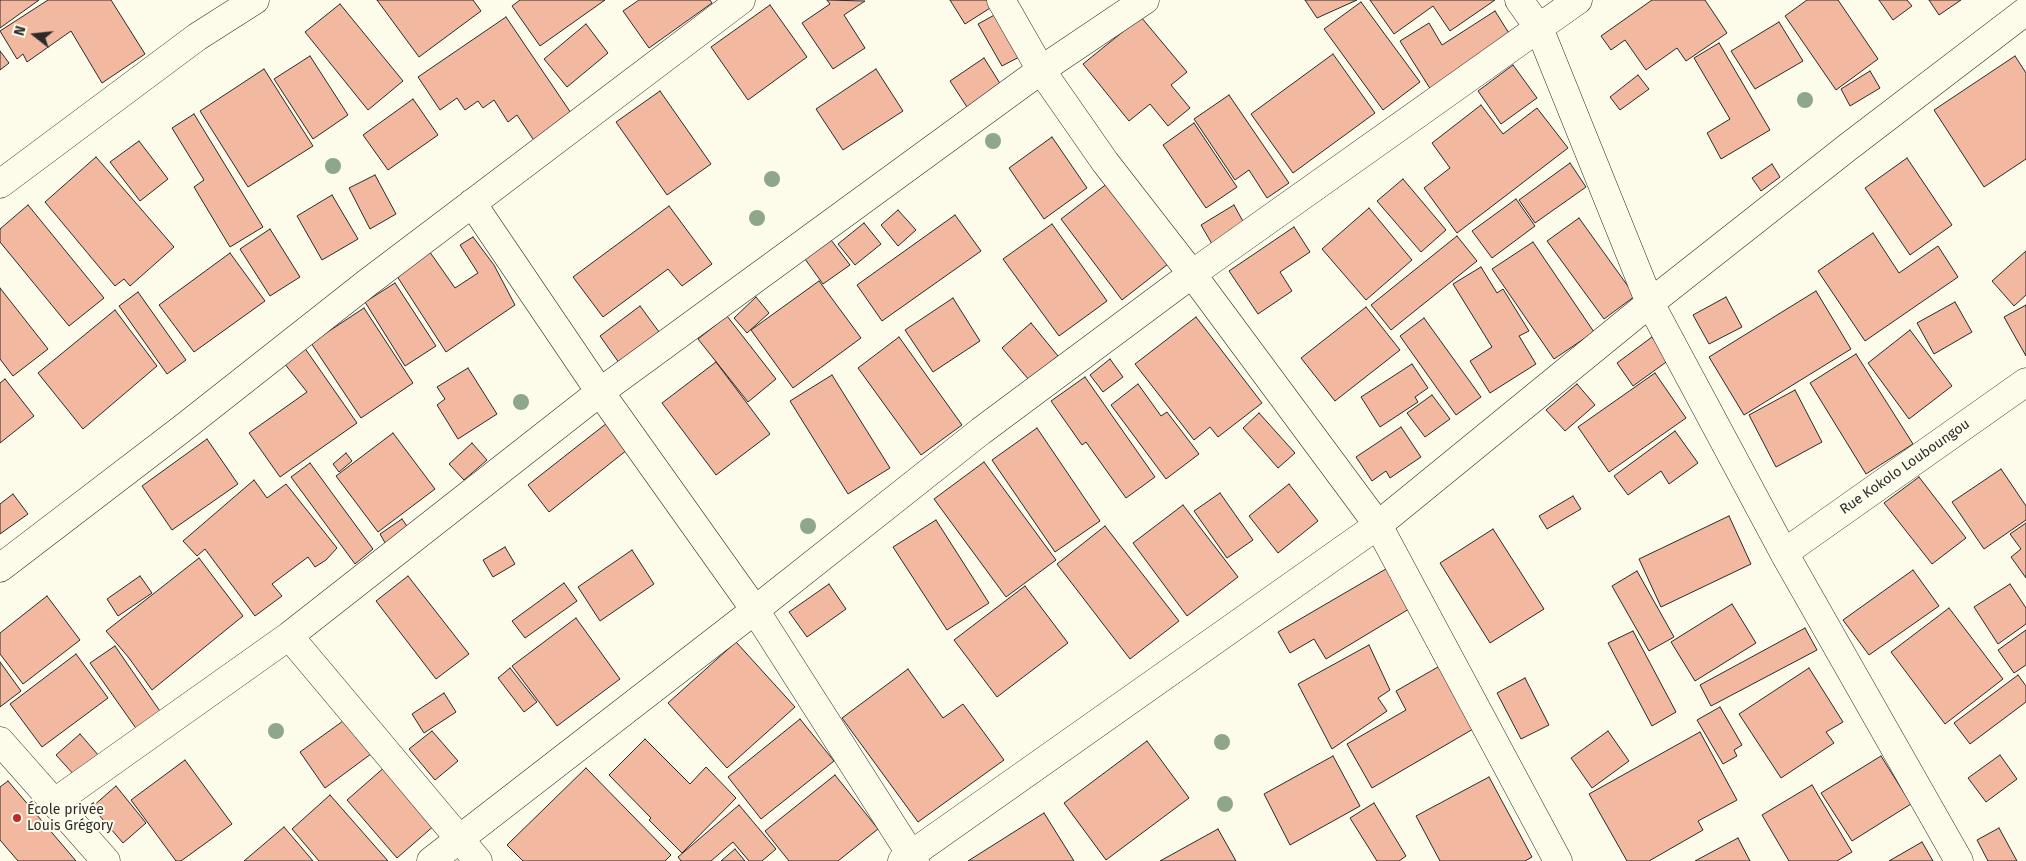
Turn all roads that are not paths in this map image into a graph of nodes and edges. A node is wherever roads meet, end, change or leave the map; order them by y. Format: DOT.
graph roads {
  1 [pos="255,0"];
  2 [pos="742,0"];
  3 [pos="1001,0"];
  4 [pos="1145,0"];
  5 [pos="1519,0"];
  6 [pos="1578,0"];
  7 [pos="2026,11"];
  8 [pos="1538,28"];
  9 [pos="1041,70"];
  10 [pos="0,184"];
  11 [pos="472,203"];
  12 [pos="1192,274"];
  13 [pos="1650,303"];
  14 [pos="2026,382"];
  15 [pos="600,392"];
  16 [pos="1378,525"];
  17 [pos="1784,553"];
  18 [pos="0,568"];
  19 [pos="755,610"];
  20 [pos="289,636"];
  21 [pos="0,741"];
  22 [pos="55,802"];
  23 [pos="458,839"];
  24 [pos="909,859"];
  25 [pos="106,861"];
  26 [pos="431,861"];
  27 [pos="478,861"];
  28 [pos="1558,861"];
  29 [pos="1959,861"];
  1 -- 10 [label="street"];
  2 -- 11 [label="street"];
  3 -- 9 [label="street"];
  4 -- 9 [label="street"];
  5 -- 8 [label="street"];
  6 -- 8 [label="street"];
  7 -- 13 [label="street"];
  8 -- 12 [label="street"];
  8 -- 13 [label="street"];
  9 -- 12 [label="street"];
  9 -- 15 [label="street"];
  11 -- 15 [label="street"];
  11 -- 18 [label="street"];
  12 -- 16 [label="street"];
  12 -- 19 [label="street"];
  13 -- 16 [label="street"];
  13 -- 17 [label="street"];
  14 -- 17 [label="street, Rue Kokolo Louboungou"];
  15 -- 19 [label="street"];
  15 -- 20 [label="street"];
  16 -- 24 [label="street"];
  16 -- 28 [label="street"];
  17 -- 29 [label="street"];
  19 -- 23 [label="street"];
  19 -- 24 [label="street"];
  20 -- 22 [label="street"];
  20 -- 23 [label="street"];
  21 -- 22 [label="street"];
  22 -- 25 [label="street"];
  23 -- 26 [label="street"];
  23 -- 27 [label="street"];
}
